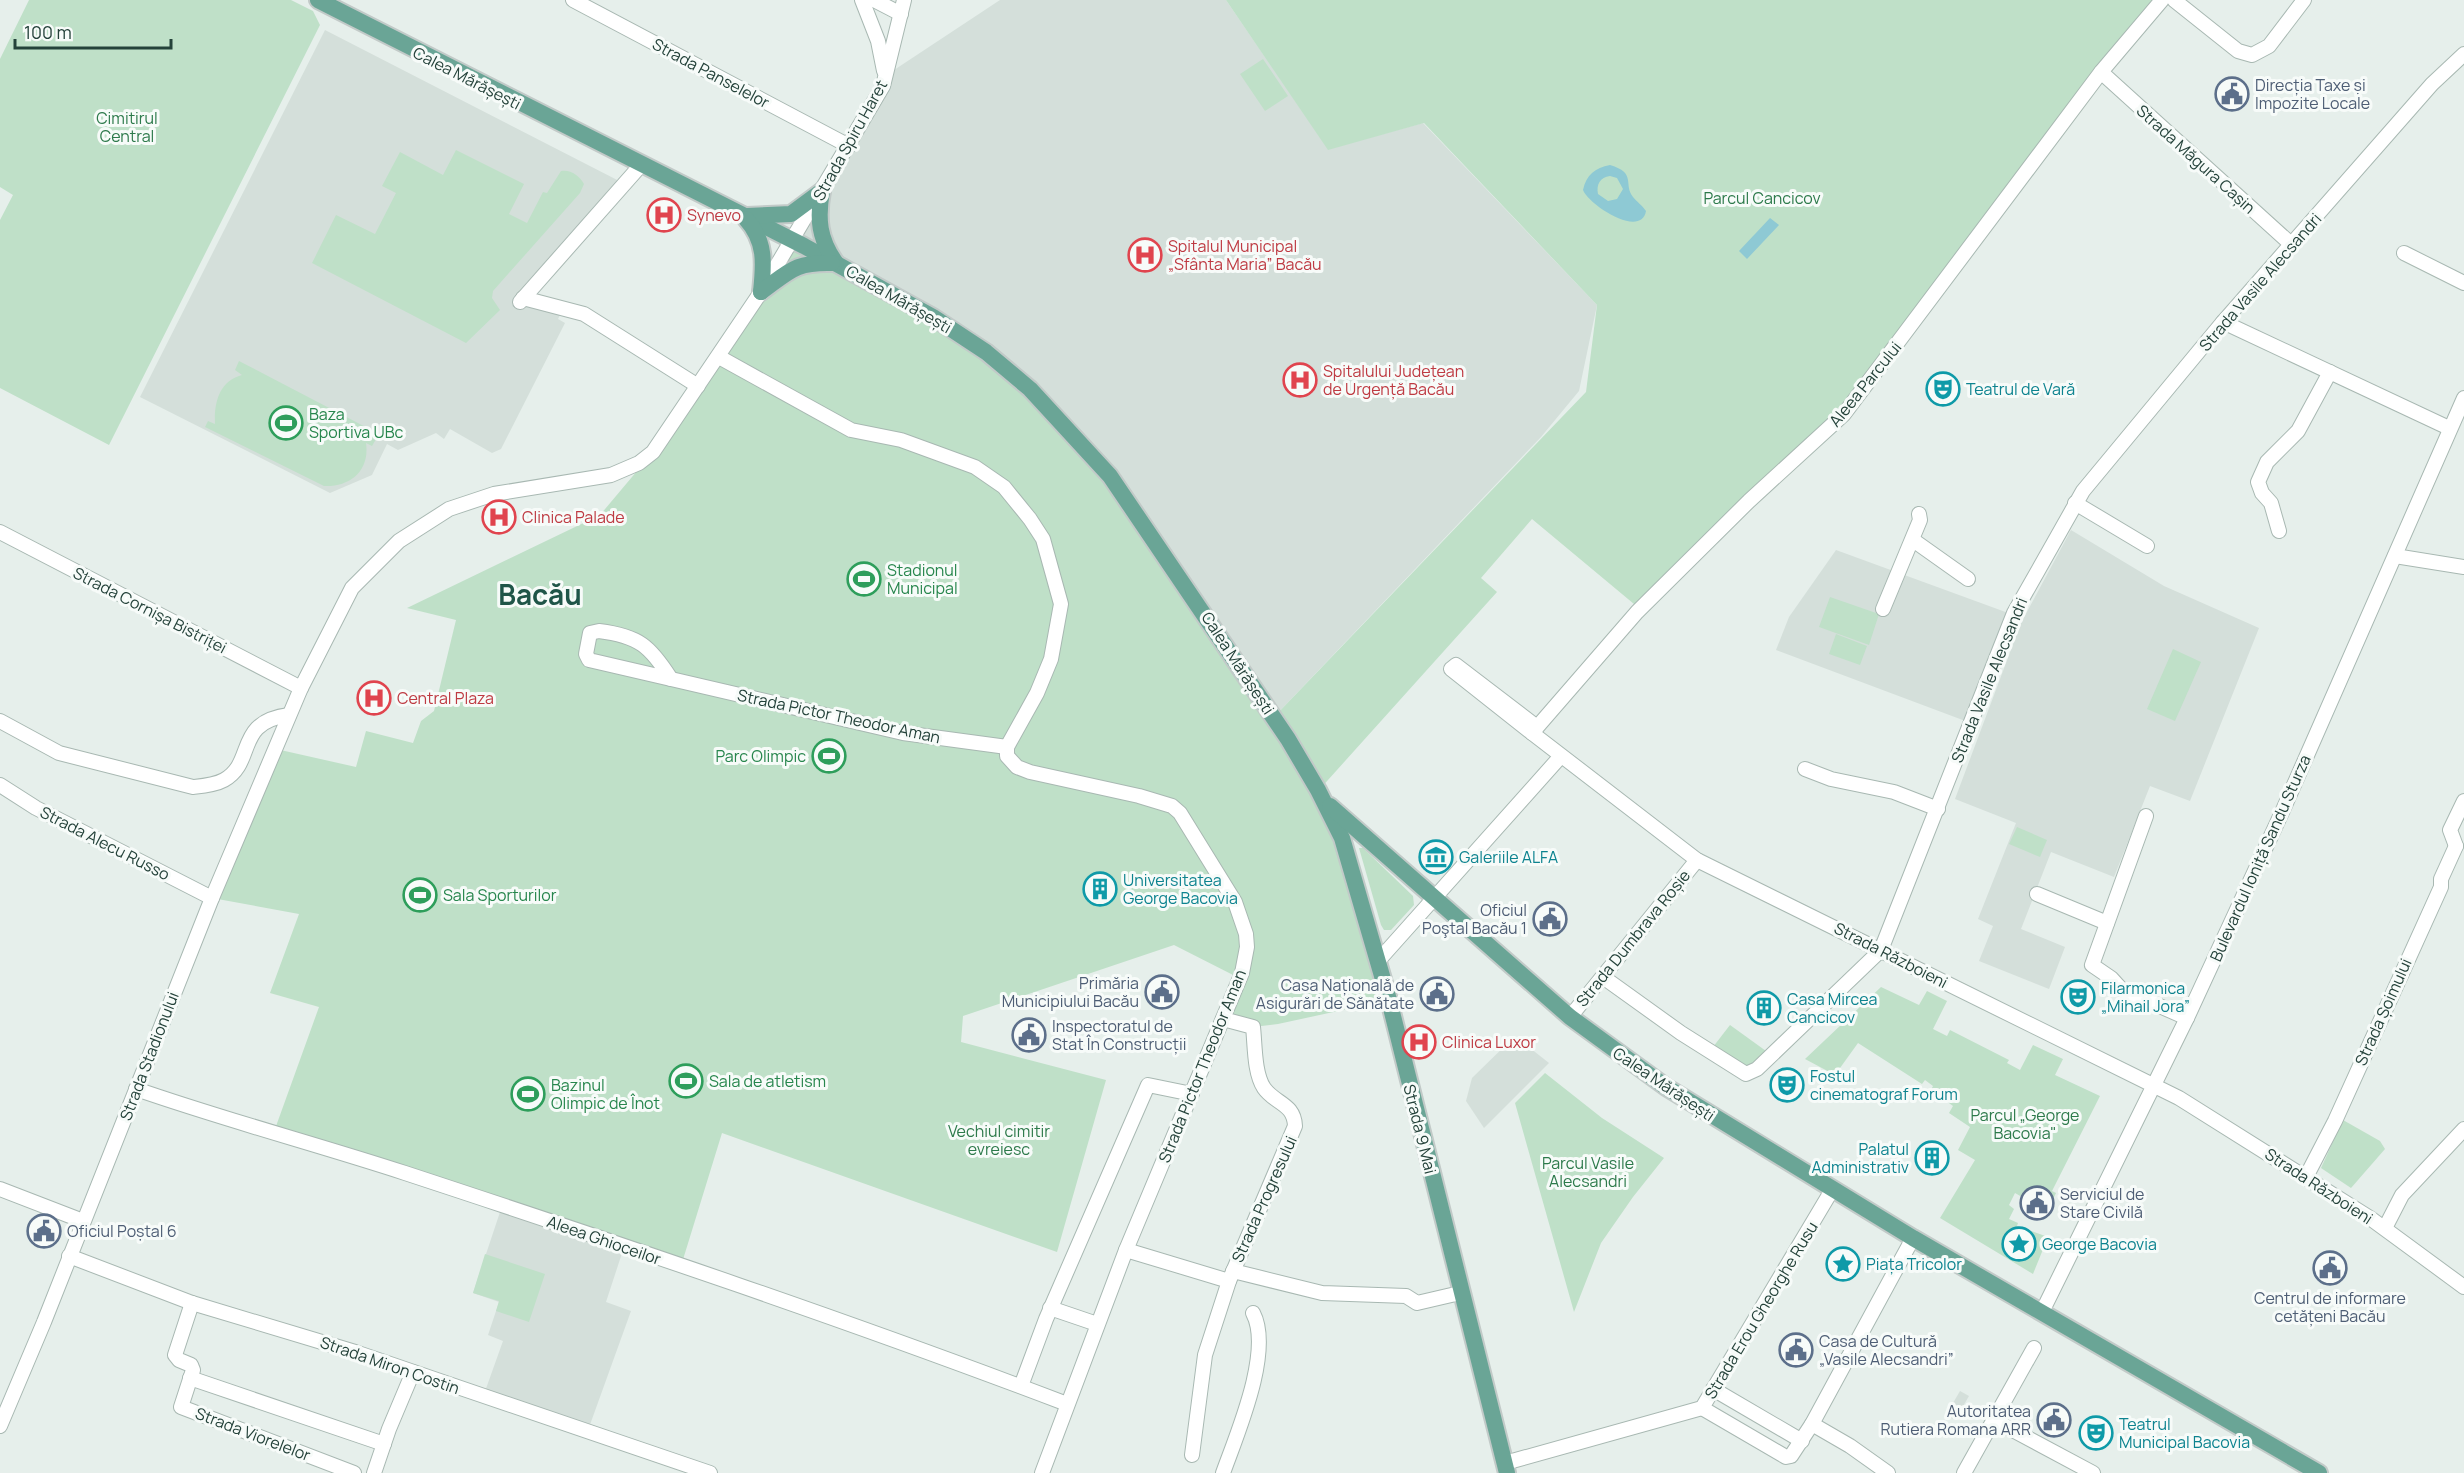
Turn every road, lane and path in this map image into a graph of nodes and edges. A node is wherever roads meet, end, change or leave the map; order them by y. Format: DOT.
graph roads {
  1 [pos="318,0"];
  2 [pos="573,0"];
  3 [pos="862,0"];
  4 [pos="874,0"];
  5 [pos="2162,0"];
  6 [pos="2174,0"];
  7 [pos="2304,0"];
  8 [pos="902,7"];
  9 [pos="2464,54"];
  10 [pos="2101,72"];
  11 [pos="885,76"];
  12 [pos="849,146"];
  13 [pos="641,165"];
  14 [pos="822,191"];
  15 [pos="743,216"];
  16 [pos="793,241"];
  17 [pos="2292,244"];
  18 [pos="2404,253"];
  19 [pos="836,263"];
  20 [pos="2464,283"];
  21 [pos="761,292"];
  22 [pos="2223,322"];
  23 [pos="719,357"];
  24 [pos="2330,372"];
  25 [pos="698,386"];
  26 [pos="2464,398"];
  27 [pos="2450,428"];
  28 [pos="2075,503"];
  29 [pos="1919,514"];
  30 [pos="2279,531"];
  31 [pos="0,532"];
  32 [pos="1912,540"];
  33 [pos="2147,546"];
  34 [pos="2395,556"];
  35 [pos="2464,567"];
  36 [pos="1968,579"];
  37 [pos="1883,609"];
  38 [pos="671,679"];
  39 [pos="301,688"];
  40 [pos="289,715"];
  41 [pos="0,721"];
  42 [pos="1534,730"];
  43 [pos="1007,747"];
  44 [pos="1561,756"];
  45 [pos="1805,769"];
  46 [pos="0,785"];
  47 [pos="1322,796"];
  48 [pos="2464,801"];
  49 [pos="1938,809"];
  50 [pos="2146,816"];
  51 [pos="2460,846"];
  52 [pos="1697,860"];
  53 [pos="2037,894"];
  54 [pos="212,898"];
  55 [pos="1436,899"];
  56 [pos="2107,923"];
  57 [pos="1881,950"];
  58 [pos="1377,961"];
  59 [pos="1603,977"];
  60 [pos="1570,1017"];
  61 [pos="2187,1018"];
  62 [pos="1223,1019"];
  63 [pos="2156,1087"];
  64 [pos="136,1089"];
  65 [pos="1191,1094"];
  66 [pos="2464,1129"];
  67 [pos="2306,1177"];
  68 [pos="0,1189"];
  69 [pos="1832,1190"];
  70 [pos="83,1221"];
  71 [pos="2385,1228"];
  72 [pos="1913,1238"];
  73 [pos="1126,1250"];
  74 [pos="69,1256"];
  75 [pos="1231,1276"];
  76 [pos="2464,1287"];
  77 [pos="1460,1293"];
  78 [pos="192,1303"];
  79 [pos="1050,1308"];
  80 [pos="2042,1312"];
  81 [pos="1253,1313"];
  82 [pos="1097,1324"];
  83 [pos="2034,1348"];
  84 [pos="413,1372"];
  85 [pos="190,1378"];
  86 [pos="1021,1386"];
  87 [pos="1713,1389"];
  88 [pos="1067,1404"];
  89 [pos="1702,1408"];
  90 [pos="1994,1420"];
  91 [pos="1812,1424"];
  92 [pos="0,1426"];
  93 [pos="1802,1441"];
  94 [pos="384,1444"];
  95 [pos="1192,1455"];
  96 [pos="1506,1468"];
  97 [pos="354,1473"];
  98 [pos="374,1473"];
  99 [pos="710,1473"];
  100 [pos="1042,1473"];
  101 [pos="1223,1473"];
  102 [pos="1888,1473"];
  103 [pos="1964,1473"];
  104 [pos="2093,1473"];
  105 [pos="2319,1473"];
  1 -- 13 [label="main road, Calea Mărășești"];
  2 -- 12 [label="street, Strada Panselelor"];
  3 -- 11 [label="street"];
  4 -- 8 [label="street"];
  5 -- 10 [label="street, Aleea Parcului"];
  6 -- 7 [label="street"];
  8 -- 11 [label="street, Strada Spiru Haret"];
  9 -- 17 [label="street, Strada Vasile Alecsandri"];
  10 -- 17 [label="street, Strada Măgura Cașin"];
  10 -- 42 [label="street, Aleea Parcului"];
  11 -- 12 [label="street, Strada Spiru Haret"];
  12 -- 14 [label="street, Strada Spiru Haret"];
  13 -- 15 [label="main road, Calea Mărășești"];
  13 -- 25 [label="street"];
  14 -- 15 [label="main road"];
  14 -- 16 [label="street, Strada Spiru Haret"];
  14 -- 19 [label="main road"];
  15 -- 16 [label="main road, Calea Mărășești"];
  15 -- 21 [label="main road"];
  16 -- 19 [label="main road, Calea Mărășești"];
  16 -- 21 [label="street, Strada Spiru Haret"];
  17 -- 22 [label="street, Strada Vasile Alecsandri"];
  18 -- 20 [label="street"];
  19 -- 21 [label="main road"];
  19 -- 47 [label="main road, Calea Mărășești"];
  21 -- 23 [label="street, Strada Spiru Haret"];
  22 -- 24 [label="street"];
  22 -- 28 [label="street, Strada Vasile Alecsandri"];
  23 -- 25 [label="street, Strada Spiru Haret"];
  23 -- 43 [label="street"];
  24 -- 27 [label="street"];
  24 -- 30 [label="street"];
  25 -- 39 [label="street, Strada Stadionului"];
  26 -- 27 [label="street, Bulevardul Ioniță Sandu Sturza"];
  27 -- 34 [label="street, Bulevardul Ioniță Sandu Sturza"];
  28 -- 33 [label="street"];
  28 -- 49 [label="street, Strada Vasile Alecsandri"];
  29 -- 32 [label="street"];
  31 -- 39 [label="street, Strada Cornișa Bistriței"];
  32 -- 36 [label="street"];
  32 -- 37 [label="street"];
  34 -- 35 [label="street"];
  34 -- 61 [label="street, Bulevardul Ioniță Sandu Sturza"];
  38 -- 38 [label="street, Strada Pictor Theodor Aman"];
  38 -- 43 [label="street, Strada Pictor Theodor Aman"];
  39 -- 40 [label="street, Strada Stadionului"];
  40 -- 41 [label="street"];
  40 -- 54 [label="street, Strada Stadionului"];
  42 -- 42 [label="street"];
  42 -- 44 [label="street"];
  43 -- 62 [label="street, Strada Pictor Theodor Aman"];
  44 -- 52 [label="street, Strada Războieni"];
  44 -- 55 [label="street"];
  45 -- 49 [label="street"];
  46 -- 54 [label="street, Strada Alecu Russo"];
  47 -- 55 [label="main road, Calea Mărășești"];
  47 -- 58 [label="main road, Strada 9 Mai"];
  48 -- 51 [label="street, Strada Șoimului"];
  49 -- 57 [label="street, Strada Vasile Alecsandri"];
  50 -- 56 [label="street"];
  51 -- 67 [label="street, Strada Șoimului"];
  52 -- 57 [label="street, Strada Războieni"];
  52 -- 59 [label="street, Strada Dumbrava Roșie"];
  53 -- 56 [label="street"];
  54 -- 64 [label="street, Strada Stadionului"];
  55 -- 58 [label="street"];
  55 -- 60 [label="main road, Calea Mărășești"];
  56 -- 61 [label="street"];
  57 -- 59 [label="street, Strada Vasile Alecsandri"];
  57 -- 63 [label="street, Strada Războieni"];
  58 -- 77 [label="main road, Strada 9 Mai"];
  59 -- 60 [label="street, Strada Dumbrava Roșie"];
  60 -- 69 [label="main road, Calea Mărășești"];
  61 -- 63 [label="street, Bulevardul Ioniță Sandu Sturza"];
  62 -- 65 [label="street, Strada Pictor Theodor Aman"];
  62 -- 75 [label="street, Strada Progresului"];
  63 -- 67 [label="street, Strada Războieni"];
  63 -- 80 [label="street, Bulevardul Ioniță Sandu Sturza"];
  64 -- 70 [label="street, Strada Stadionului"];
  64 -- 86 [label="street, Aleea Ghioceilor"];
  65 -- 73 [label="street, Strada Pictor Theodor Aman"];
  65 -- 79 [label="street"];
  66 -- 71 [label="street"];
  67 -- 71 [label="street, Strada Războieni"];
  68 -- 70 [label="street"];
  69 -- 72 [label="main road, Calea Mărășești"];
  69 -- 87 [label="street, Strada Erou Gheorghe Rusu"];
  70 -- 74 [label="street, Strada Stadionului"];
  71 -- 76 [label="street, Strada Războieni"];
  72 -- 80 [label="main road, Calea Mărășești"];
  72 -- 91 [label="street"];
  73 -- 75 [label="street, Strada Progresului"];
  73 -- 82 [label="street, Strada Pictor Theodor Aman"];
  74 -- 78 [label="street, Strada Miron Costin"];
  74 -- 92 [label="street, Strada Stadionului"];
  75 -- 77 [label="street, Strada Progresului"];
  75 -- 95 [label="street, Strada Progresului"];
  77 -- 96 [label="main road, Strada 9 Mai"];
  78 -- 84 [label="street, Strada Miron Costin"];
  78 -- 85 [label="street"];
  79 -- 82 [label="street"];
  79 -- 86 [label="street"];
  80 -- 105 [label="main road, Calea Mărășești"];
  81 -- 101 [label="street"];
  82 -- 88 [label="street, Strada Pictor Theodor Aman"];
  83 -- 90 [label="street"];
  84 -- 94 [label="street"];
  84 -- 99 [label="street, Strada Miron Costin"];
  85 -- 94 [label="street, Strada Viorelelor"];
  85 -- 97 [label="street, Strada Viorelelor"];
  86 -- 88 [label="street, Aleea Ghioceilor"];
  87 -- 89 [label="street, Strada Erou Gheorghe Rusu"];
  87 -- 93 [label="street"];
  88 -- 100 [label="street, Strada Pictor Theodor Aman"];
  89 -- 93 [label="street"];
  89 -- 96 [label="street, Strada Erou Gheorghe Rusu"];
  90 -- 103 [label="street"];
  90 -- 104 [label="street"];
  91 -- 93 [label="street"];
  91 -- 102 [label="street"];
  94 -- 98 [label="street"];
}
